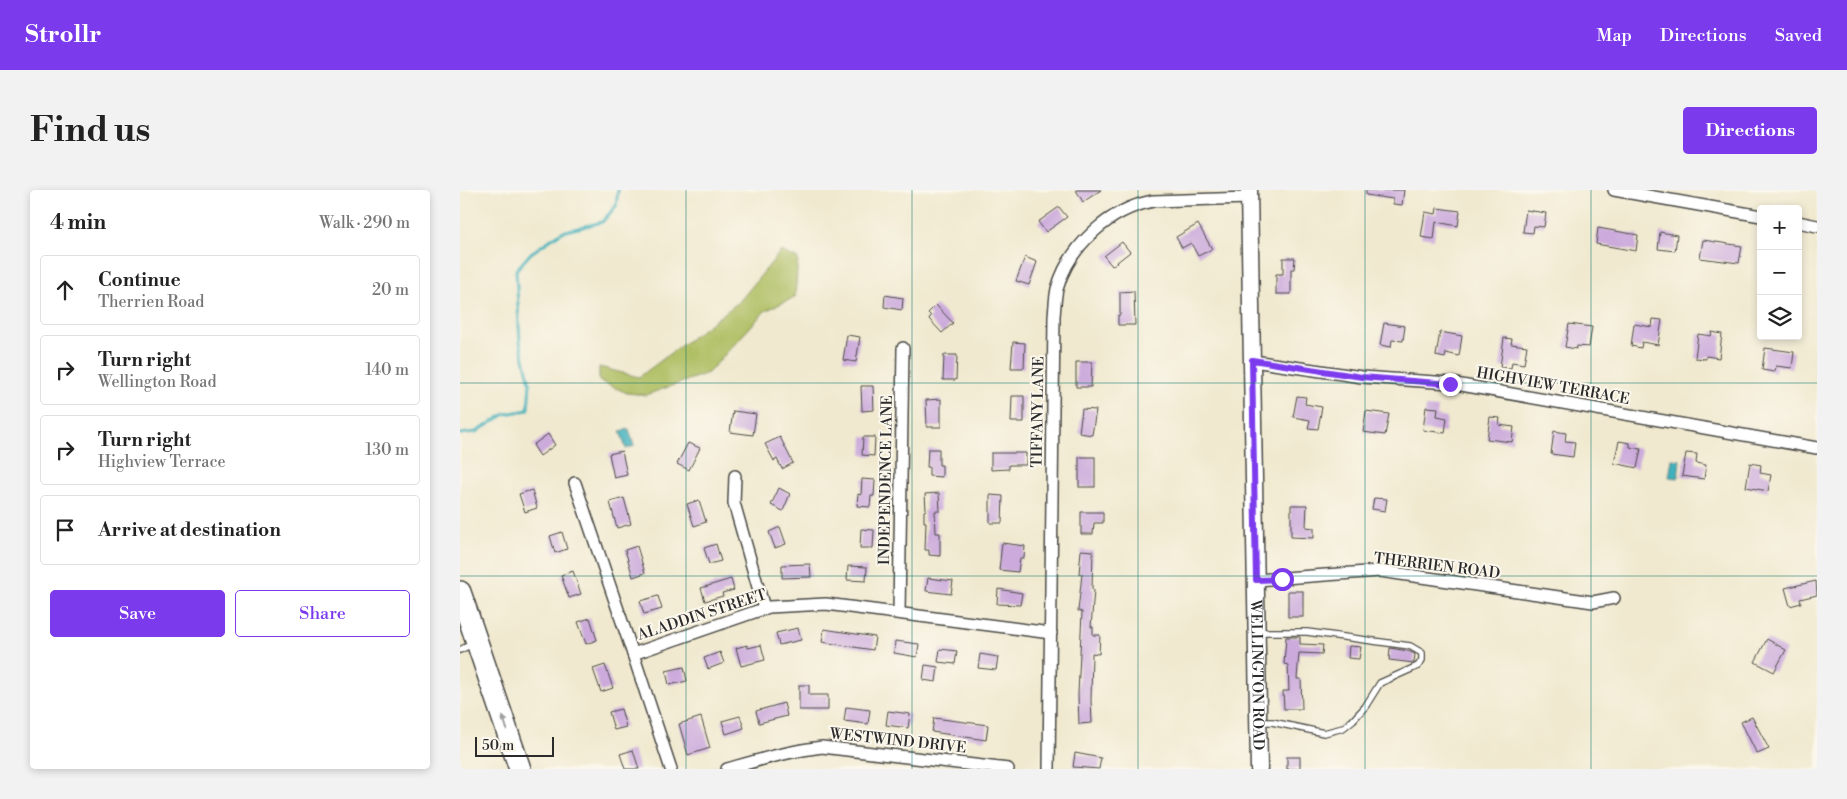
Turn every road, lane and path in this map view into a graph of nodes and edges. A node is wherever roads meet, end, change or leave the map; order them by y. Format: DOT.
graph roads {
  1 [pos="1614,190"];
  2 [pos="1249,194"];
  3 [pos="1757,215"];
  4 [pos="1802,223"];
  5 [pos="1817,226"];
  6 [pos="903,348"];
  7 [pos="1252,360"];
  8 [pos="1817,448"];
  9 [pos="735,476"];
  10 [pos="575,483"];
  11 [pos="1256,580"];
  12 [pos="460,592"];
  13 [pos="1614,598"];
  14 [pos="764,608"];
  15 [pos="899,613"];
  16 [pos="1257,632"];
  17 [pos="1051,633"];
  18 [pos="469,646"];
  19 [pos="633,654"];
  20 [pos="1259,722"];
  21 [pos="520,769"];
  22 [pos="671,769"];
  23 [pos="727,769"];
  24 [pos="1008,769"];
  25 [pos="1049,769"];
  26 [pos="1259,769"];
  1 -- 3 [label="street"];
  2 -- 7 [label="main road, WELLINGTON ROAD"];
  2 -- 17 [label="street, TIFFANY LANE"];
  4 -- 5 [label="street"];
  6 -- 15 [label="street, INDEPENDENCE LANE"];
  7 -- 8 [label="street, HIGHVIEW TERRACE"];
  7 -- 11 [label="main road, WELLINGTON ROAD"];
  9 -- 14 [label="street"];
  10 -- 19 [label="street"];
  11 -- 13 [label="street, THERRIEN ROAD"];
  11 -- 16 [label="main road, WELLINGTON ROAD"];
  12 -- 18 [label="highway"];
  14 -- 15 [label="street, ALADDIN STREET"];
  14 -- 19 [label="street, ALADDIN STREET"];
  15 -- 17 [label="street, ALADDIN STREET"];
  16 -- 20 [label="main road, WELLINGTON ROAD"];
  16 -- 20 [label="lane"];
  17 -- 25 [label="street, TIFFANY LANE"];
  21 -- 18 [label="highway, one-way"];
  19 -- 22 [label="street, ALADDIN STREET"];
  20 -- 26 [label="main road, WELLINGTON ROAD"];
  23 -- 24 [label="street, WESTWIND DRIVE"];
}
